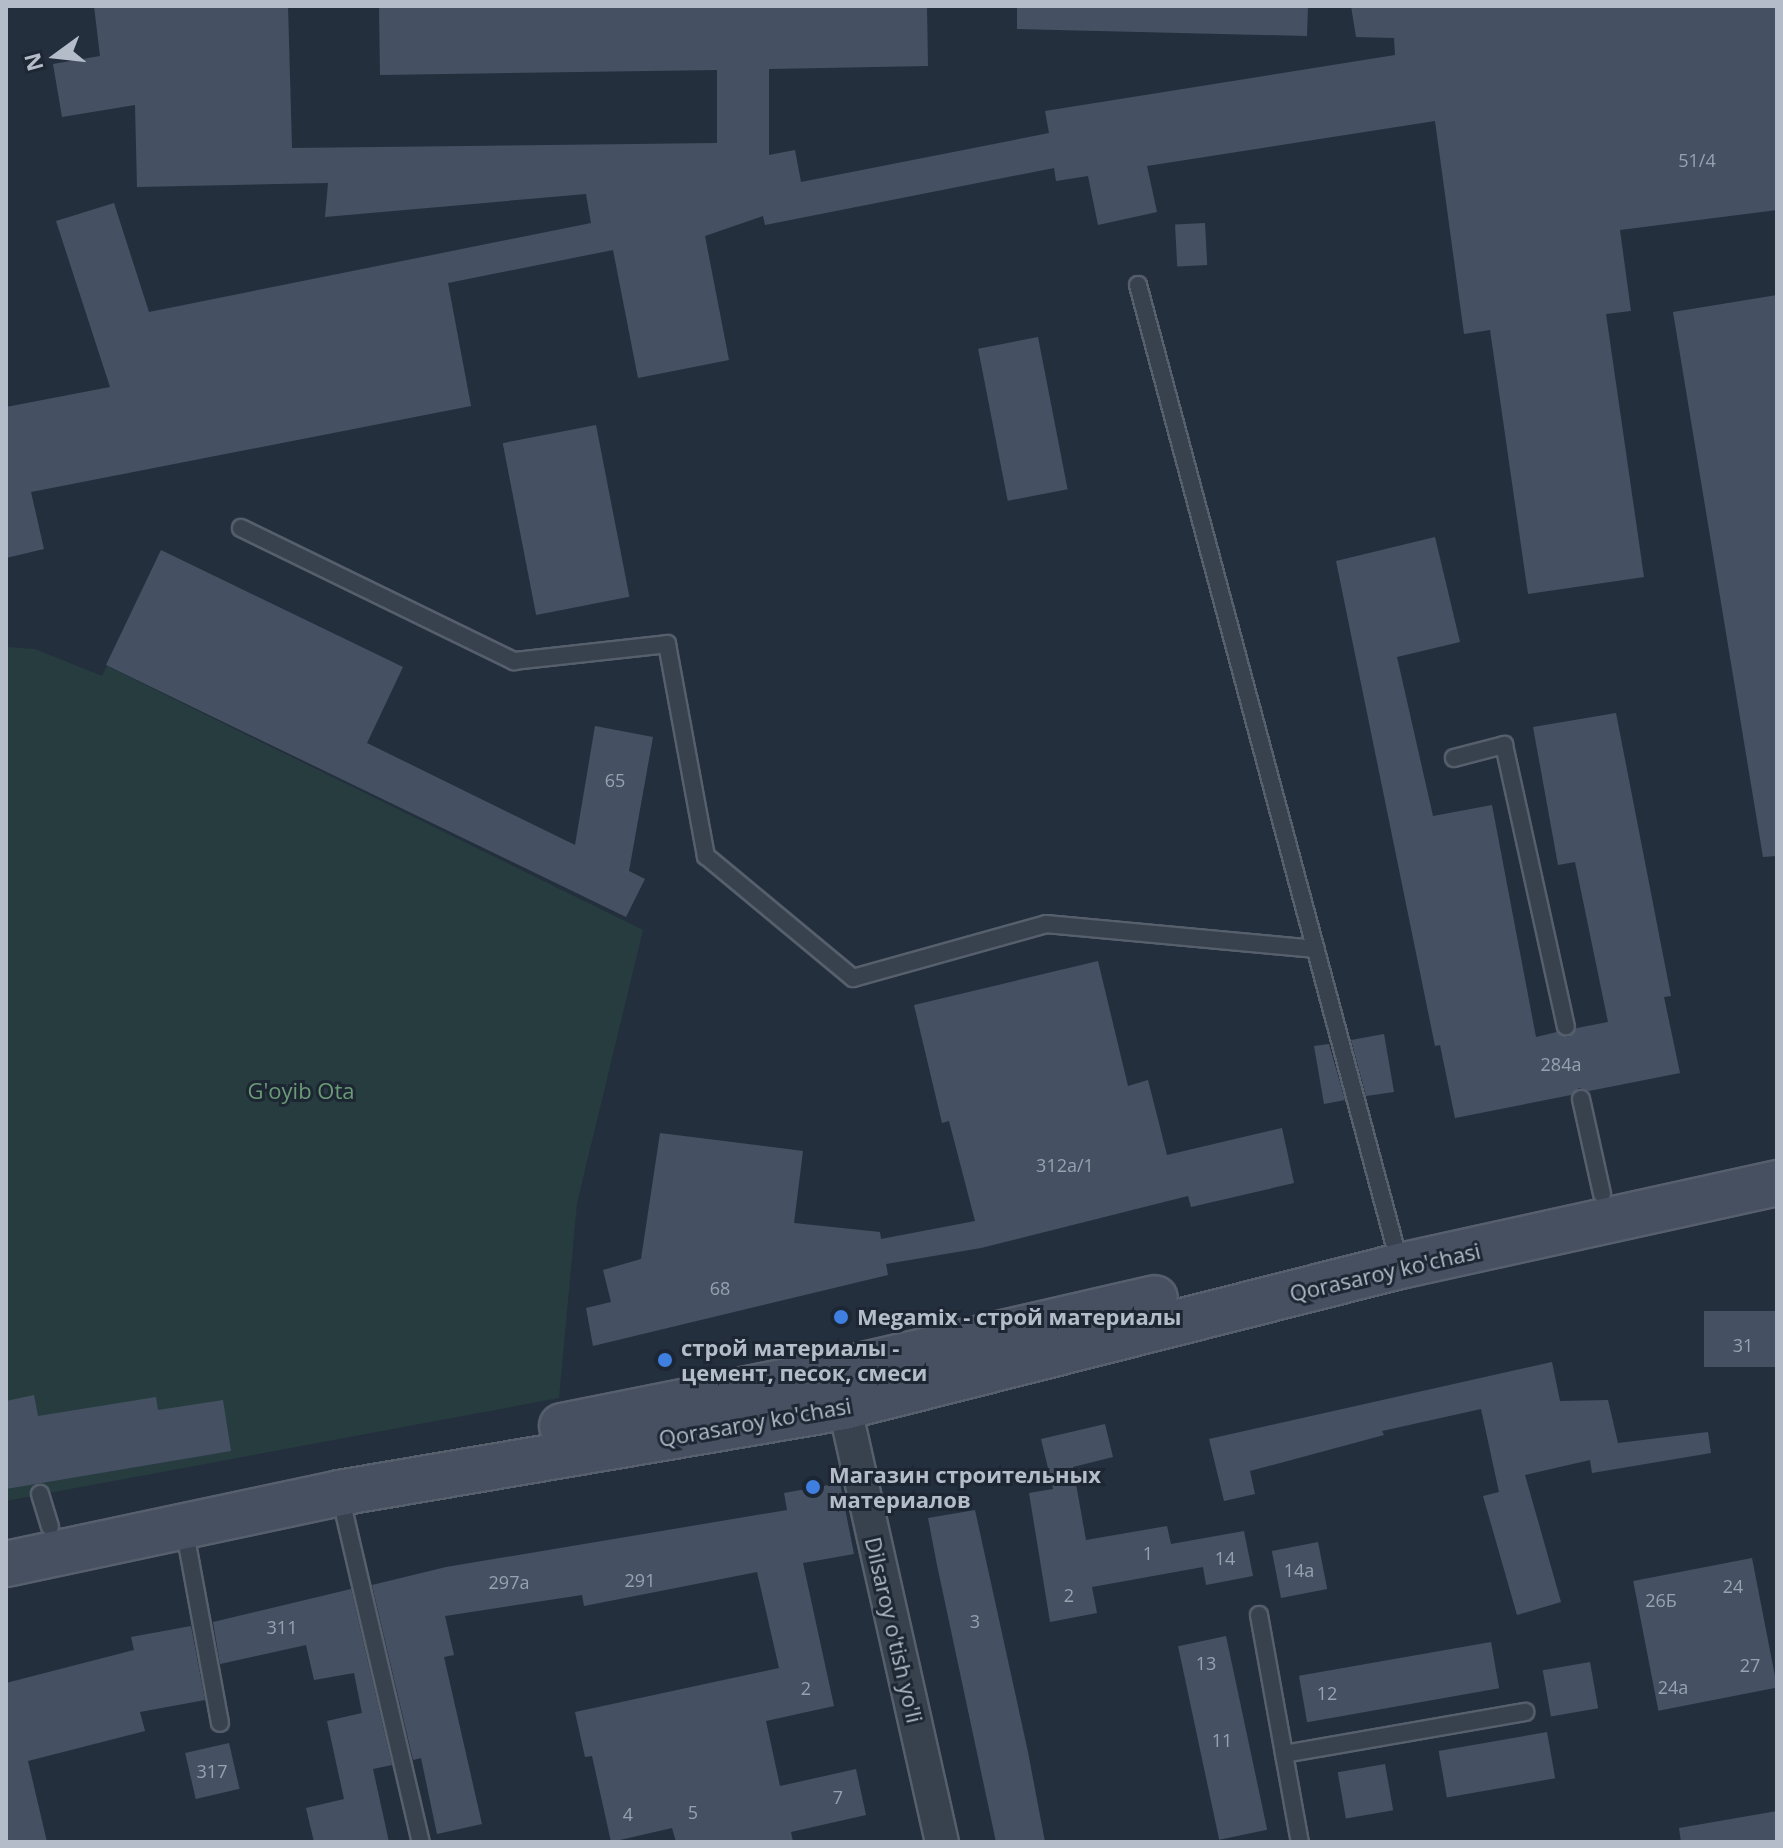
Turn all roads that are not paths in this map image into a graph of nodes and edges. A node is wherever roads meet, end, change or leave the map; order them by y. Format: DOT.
graph roads {
  1 [pos="1138,285"];
  2 [pos="241,528"];
  3 [pos="1454,758"];
  4 [pos="1316,949"];
  5 [pos="1566,1026"];
  6 [pos="1581,1099"];
  7 [pos="1777,1153"];
  8 [pos="1777,1183"];
  9 [pos="1602,1194"];
  10 [pos="1397,1254"];
  11 [pos="840,1389"];
  12 [pos="339,1493"];
  13 [pos="184,1525"];
  14 [pos="6,1536"];
  15 [pos="6,1564"];
  16 [pos="1259,1615"];
  17 [pos="1525,1712"];
  18 [pos="220,1723"];
  19 [pos="1284,1754"];
  20 [pos="421,1842"];
  21 [pos="942,1842"];
  22 [pos="1300,1842"];
  1 -- 4 [label="lane"];
  2 -- 4 [label="lane"];
  3 -- 5 [label="lane"];
  4 -- 10 [label="lane"];
  6 -- 9 [label="lane"];
  7 -- 9 [label="main road, Qorasaroy ko'chasi"];
  8 -- 10 [label="main road, Qorasaroy ko'chasi"];
  9 -- 10 [label="main road, Qorasaroy ko'chasi"];
  10 -- 11 [label="main road, Qorasaroy ko'chasi"];
  11 -- 12 [label="main road, Qorasaroy ko'chasi"];
  11 -- 14 [label="main road, Qorasaroy ko'chasi"];
  11 -- 21 [label="street, Dilsaroy o'tish yo'li"];
  12 -- 13 [label="main road, Qorasaroy ko'chasi"];
  12 -- 20 [label="lane"];
  13 -- 15 [label="main road, Qorasaroy ko'chasi"];
  13 -- 18 [label="lane"];
  16 -- 19 [label="lane"];
  17 -- 19 [label="lane"];
  19 -- 22 [label="lane"];
}
